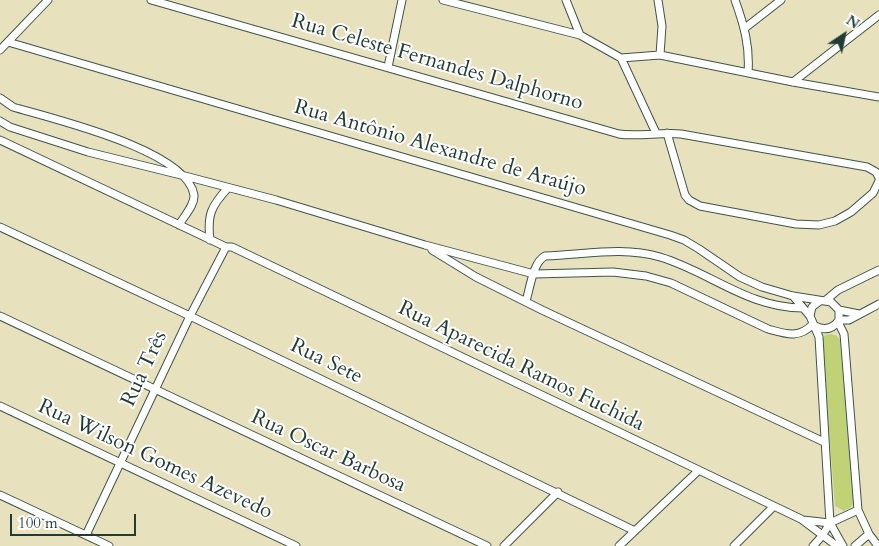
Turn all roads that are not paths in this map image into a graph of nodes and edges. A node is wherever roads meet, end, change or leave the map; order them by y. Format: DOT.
graph roads {
  1 [pos="48,0"];
  2 [pos="151,0"];
  3 [pos="402,0"];
  4 [pos="443,0"];
  5 [pos="566,0"];
  6 [pos="658,0"];
  7 [pos="735,0"];
  8 [pos="781,0"];
  9 [pos="879,14"];
  10 [pos="744,28"];
  11 [pos="580,35"];
  12 [pos="8,42"];
  13 [pos="0,50"];
  14 [pos="660,55"];
  15 [pos="621,58"];
  16 [pos="388,67"];
  17 [pos="748,73"];
  18 [pos="793,82"];
  19 [pos="879,97"];
  20 [pos="0,98"];
  21 [pos="0,121"];
  22 [pos="656,133"];
  23 [pos="667,133"];
  24 [pos="0,140"];
  25 [pos="185,176"];
  26 [pos="879,179"];
  27 [pos="228,188"];
  28 [pos="179,225"];
  29 [pos="0,227"];
  30 [pos="210,240"];
  31 [pos="425,245"];
  32 [pos="226,247"];
  33 [pos="879,270"];
  34 [pos="534,274"];
  35 [pos="793,296"];
  36 [pos="823,300"];
  37 [pos="526,301"];
  38 [pos="879,304"];
  39 [pos="803,308"];
  40 [pos="839,310"];
  41 [pos="859,314"];
  42 [pos="0,316"];
  43 [pos="190,316"];
  44 [pos="838,321"];
  45 [pos="813,322"];
  46 [pos="155,391"];
  47 [pos="0,406"];
  48 [pos="824,442"];
  49 [pos="121,463"];
  50 [pos="698,471"];
  51 [pos="558,492"];
  52 [pos="0,495"];
  53 [pos="773,507"];
  54 [pos="858,510"];
  55 [pos="801,519"];
  56 [pos="830,523"];
  57 [pos="635,530"];
  58 [pos="869,534"];
  59 [pos="86,535"];
  60 [pos="822,536"];
  61 [pos="109,546"];
  62 [pos="296,546"];
  63 [pos="487,546"];
  64 [pos="504,546"];
  65 [pos="619,546"];
  66 [pos="734,546"];
  67 [pos="813,546"];
  68 [pos="837,546"];
  69 [pos="843,546"];
  70 [pos="855,546"];
  71 [pos="878,546"];
  1 -- 12 [label="street"];
  2 -- 16 [label="street, Rua Celeste Fernandes Dalphorno"];
  3 -- 16 [label="street"];
  4 -- 11 [label="street"];
  5 -- 11 [label="street"];
  6 -- 14 [label="street"];
  7 -- 10 [label="street"];
  8 -- 10 [label="street"];
  9 -- 18 [label="street"];
  10 -- 17 [label="street"];
  11 -- 15 [label="street"];
  12 -- 13 [label="street"];
  12 -- 35 [label="street, Rua Antônio Alexandre de Araújo"];
  14 -- 15 [label="street"];
  14 -- 17 [label="street"];
  15 -- 22 [label="street"];
  16 -- 22 [label="street, Rua Celeste Fernandes Dalphorno"];
  17 -- 18 [label="street"];
  18 -- 19 [label="street"];
  20 -- 25 [label="street"];
  21 -- 25 [label="street"];
  22 -- 23 [label="street, Rua Celeste Fernandes Dalphorno"];
  23 -- 26 [label="street, Rua Celeste Fernandes Dalphorno"];
  23 -- 26 [label="street"];
  24 -- 28 [label="street, Rua Aparecida Ramos Fuchida"];
  25 -- 27 [label="street"];
  25 -- 28 [label="street"];
  27 -- 30 [label="street"];
  27 -- 31 [label="street"];
  28 -- 30 [label="street, Rua Aparecida Ramos Fuchida"];
  29 -- 43 [label="street, Rua Sete"];
  30 -- 32 [label="street, Rua Aparecida Ramos Fuchida"];
  31 -- 34 [label="street"];
  31 -- 37 [label="street"];
  32 -- 43 [label="street, Rua Três"];
  32 -- 50 [label="street, Rua Aparecida Ramos Fuchida"];
  33 -- 36 [label="street"];
  34 -- 37 [label="street"];
  34 -- 39 [label="street"];
  34 -- 45 [label="street"];
  35 -- 36 [label="street, Rua Antônio Alexandre de Araújo"];
  35 -- 39 [label="street"];
  36 -- 40 [label="street, Rua Antônio Alexandre de Araújo"];
  36 -- 45 [label="street"];
  37 -- 48 [label="street"];
  38 -- 41 [label="street"];
  39 -- 45 [label="street"];
  40 -- 41 [label="street"];
  40 -- 44 [label="street"];
  41 -- 44 [label="street"];
  42 -- 46 [label="street, Rua Oscar Barbosa"];
  43 -- 46 [label="street, Rua Três"];
  43 -- 51 [label="street, Rua Sete"];
  44 -- 45 [label="street"];
  44 -- 54 [label="street"];
  45 -- 48 [label="street"];
  46 -- 49 [label="street, Rua Três"];
  46 -- 63 [label="street, Rua Oscar Barbosa"];
  47 -- 49 [label="street, Rua Wilson Gomes Azevedo"];
  48 -- 56 [label="street"];
  49 -- 59 [label="street, Rua Três"];
  49 -- 62 [label="street, Rua Wilson Gomes Azevedo"];
  50 -- 53 [label="street, Rua Aparecida Ramos Fuchida"];
  50 -- 57 [label="street"];
  51 -- 57 [label="street, Rua Sete"];
  51 -- 64 [label="street"];
  52 -- 59 [label="street"];
  53 -- 55 [label="street, Rua Aparecida Ramos Fuchida"];
  53 -- 66 [label="street"];
  54 -- 56 [label="street"];
  54 -- 58 [label="street"];
  55 -- 56 [label="street, Rua Aparecida Ramos Fuchida"];
  55 -- 60 [label="street, Rua Aparecida Ramos Fuchida"];
  56 -- 60 [label="street"];
  56 -- 69 [label="street"];
  57 -- 65 [label="street"];
  58 -- 70 [label="street"];
  58 -- 71 [label="street"];
  59 -- 61 [label="street"];
  60 -- 67 [label="street"];
  60 -- 68 [label="street, Rua Aparecida Ramos Fuchida"];
}
